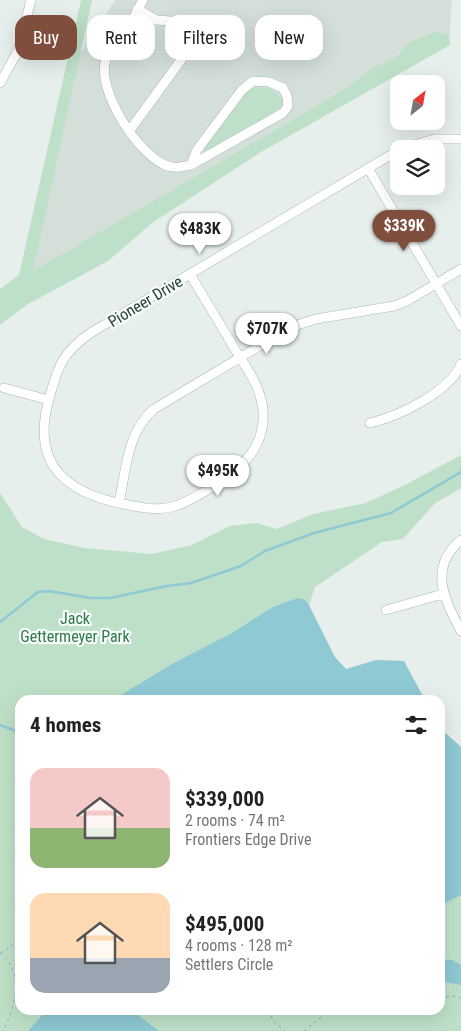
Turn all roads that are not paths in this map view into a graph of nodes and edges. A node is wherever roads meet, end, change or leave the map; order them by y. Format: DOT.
graph roads {
  1 [pos="31,0"];
  2 [pos="143,0"];
  3 [pos="138,9"];
  4 [pos="0,83"];
  5 [pos="130,130"];
  6 [pos="461,138"];
  7 [pos="431,140"];
  8 [pos="390,155"];
  9 [pos="191,165"];
  10 [pos="368,168"];
  11 [pos="461,269"];
  12 [pos="190,274"];
  13 [pos="438,284"];
  14 [pos="461,326"];
  15 [pos="240,358"];
  16 [pos="461,364"];
  17 [pos="4,388"];
  18 [pos="49,400"];
  19 [pos="370,422"];
  20 [pos="119,503"];
  21 [pos="461,540"];
  22 [pos="443,594"];
  23 [pos="386,610"];
  24 [pos="461,630"];
  1 -- 4 [label="street"];
  2 -- 3 [label="street"];
  3 -- 5 [label="street"];
  3 -- 5 [label="street"];
  5 -- 9 [label="street"];
  6 -- 7 [label="street, Pioneer Drive"];
  8 -- 10 [label="street, Pioneer Drive"];
  9 -- 9 [label="street"];
  10 -- 12 [label="street, Pioneer Drive"];
  10 -- 13 [label="street"];
  11 -- 13 [label="street"];
  12 -- 15 [label="street, Pioneer Drive"];
  12 -- 18 [label="street, Pioneer Drive"];
  13 -- 14 [label="street"];
  13 -- 15 [label="street"];
  15 -- 20 [label="street"];
  15 -- 20 [label="street, Pioneer Drive"];
  16 -- 19 [label="street"];
  17 -- 18 [label="street"];
  18 -- 20 [label="street, Pioneer Drive"];
  21 -- 22 [label="street"];
  22 -- 23 [label="street"];
  22 -- 24 [label="street"];
}
